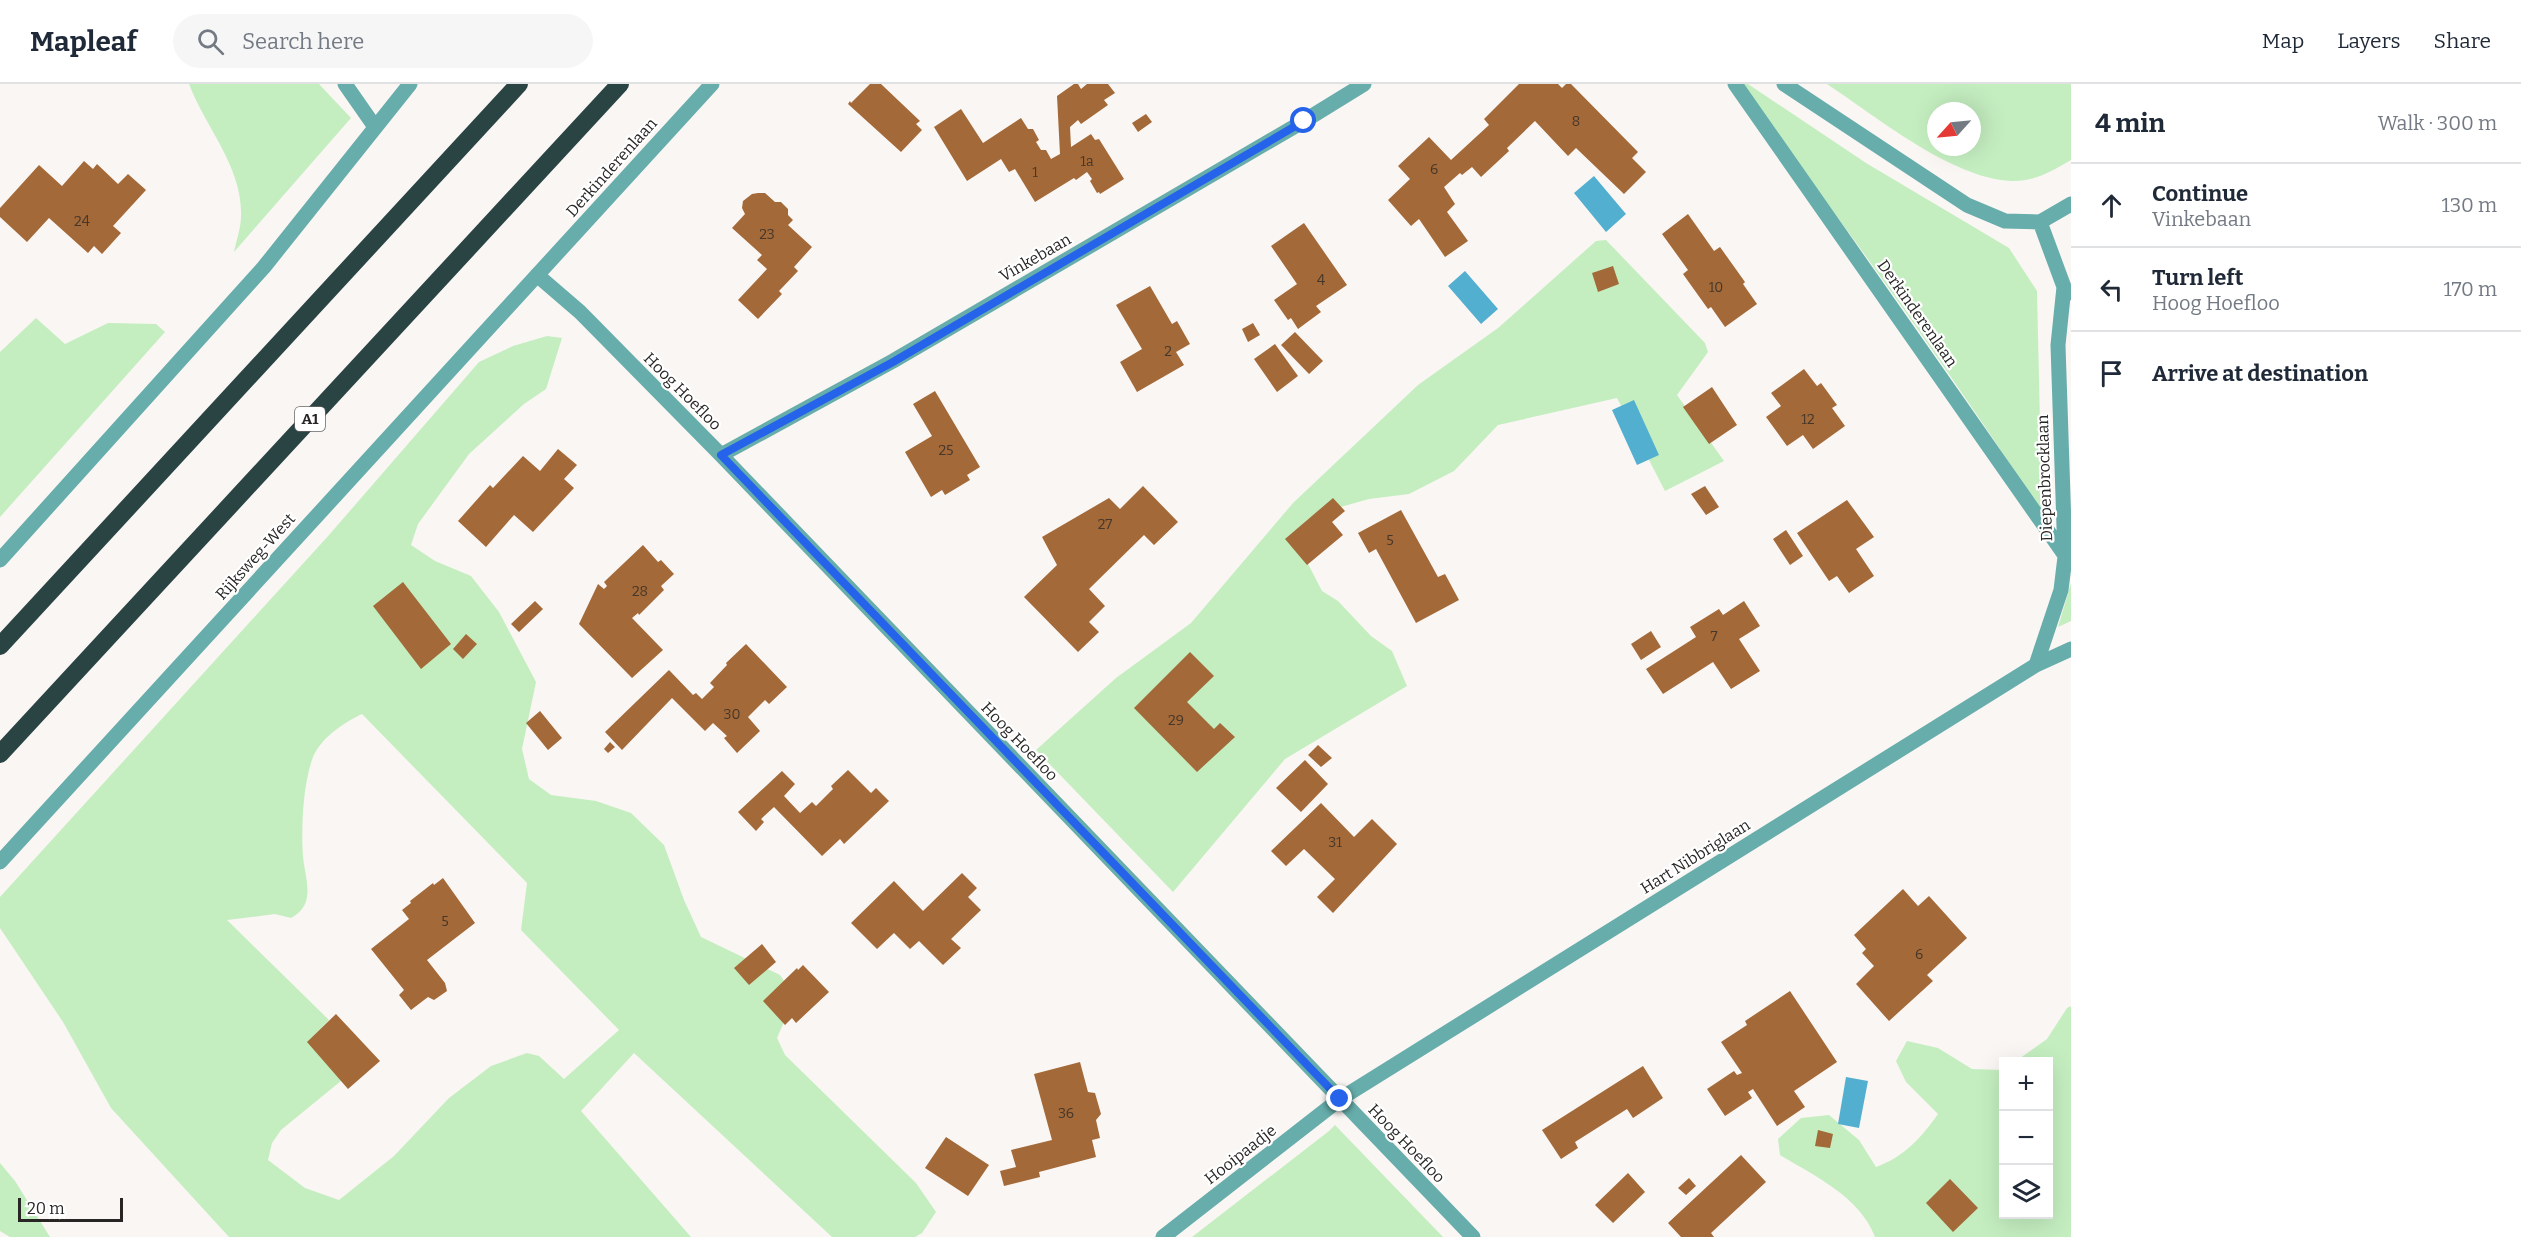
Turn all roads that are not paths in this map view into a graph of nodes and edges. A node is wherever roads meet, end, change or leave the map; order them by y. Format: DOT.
graph roads {
  1 [pos="345,84"];
  2 [pos="410,84"];
  3 [pos="519,84"];
  4 [pos="620,84"];
  5 [pos="712,84"];
  6 [pos="1364,84"];
  7 [pos="1735,84"];
  8 [pos="1784,84"];
  9 [pos="375,127"];
  10 [pos="2071,204"];
  11 [pos="2040,222"];
  12 [pos="537,275"];
  13 [pos="2068,291"];
  14 [pos="721,455"];
  15 [pos="0,560"];
  16 [pos="2068,560"];
  17 [pos="0,646"];
  18 [pos="2071,649"];
  19 [pos="2036,664"];
  20 [pos="0,754"];
  21 [pos="0,862"];
  22 [pos="1340,1099"];
  23 [pos="1163,1237"];
  24 [pos="1473,1237"];
  1 -- 9 [label="street"];
  2 -- 9 [label="street"];
  3 -- 17 [label="highway"];
  4 -- 20 [label="highway, A1"];
  5 -- 12 [label="street, Derkinderenlaan"];
  6 -- 14 [label="street, Vinkebaan"];
  7 -- 16 [label="street, Derkinderenlaan"];
  8 -- 11 [label="street"];
  9 -- 15 [label="street"];
  10 -- 11 [label="street"];
  11 -- 13 [label="street"];
  12 -- 14 [label="street, Hoog Hoefloo"];
  12 -- 21 [label="street, Rijksweg-West"];
  13 -- 16 [label="street, Diepenbrocklaan"];
  14 -- 22 [label="street, Hoog Hoefloo"];
  16 -- 19 [label="street, Diepenbrocklaan"];
  18 -- 19 [label="street, Hart Nibbriglaan"];
  19 -- 22 [label="street, Hart Nibbriglaan"];
  22 -- 23 [label="street, Hooipaadje"];
  22 -- 24 [label="street, Hoog Hoefloo"];
}
